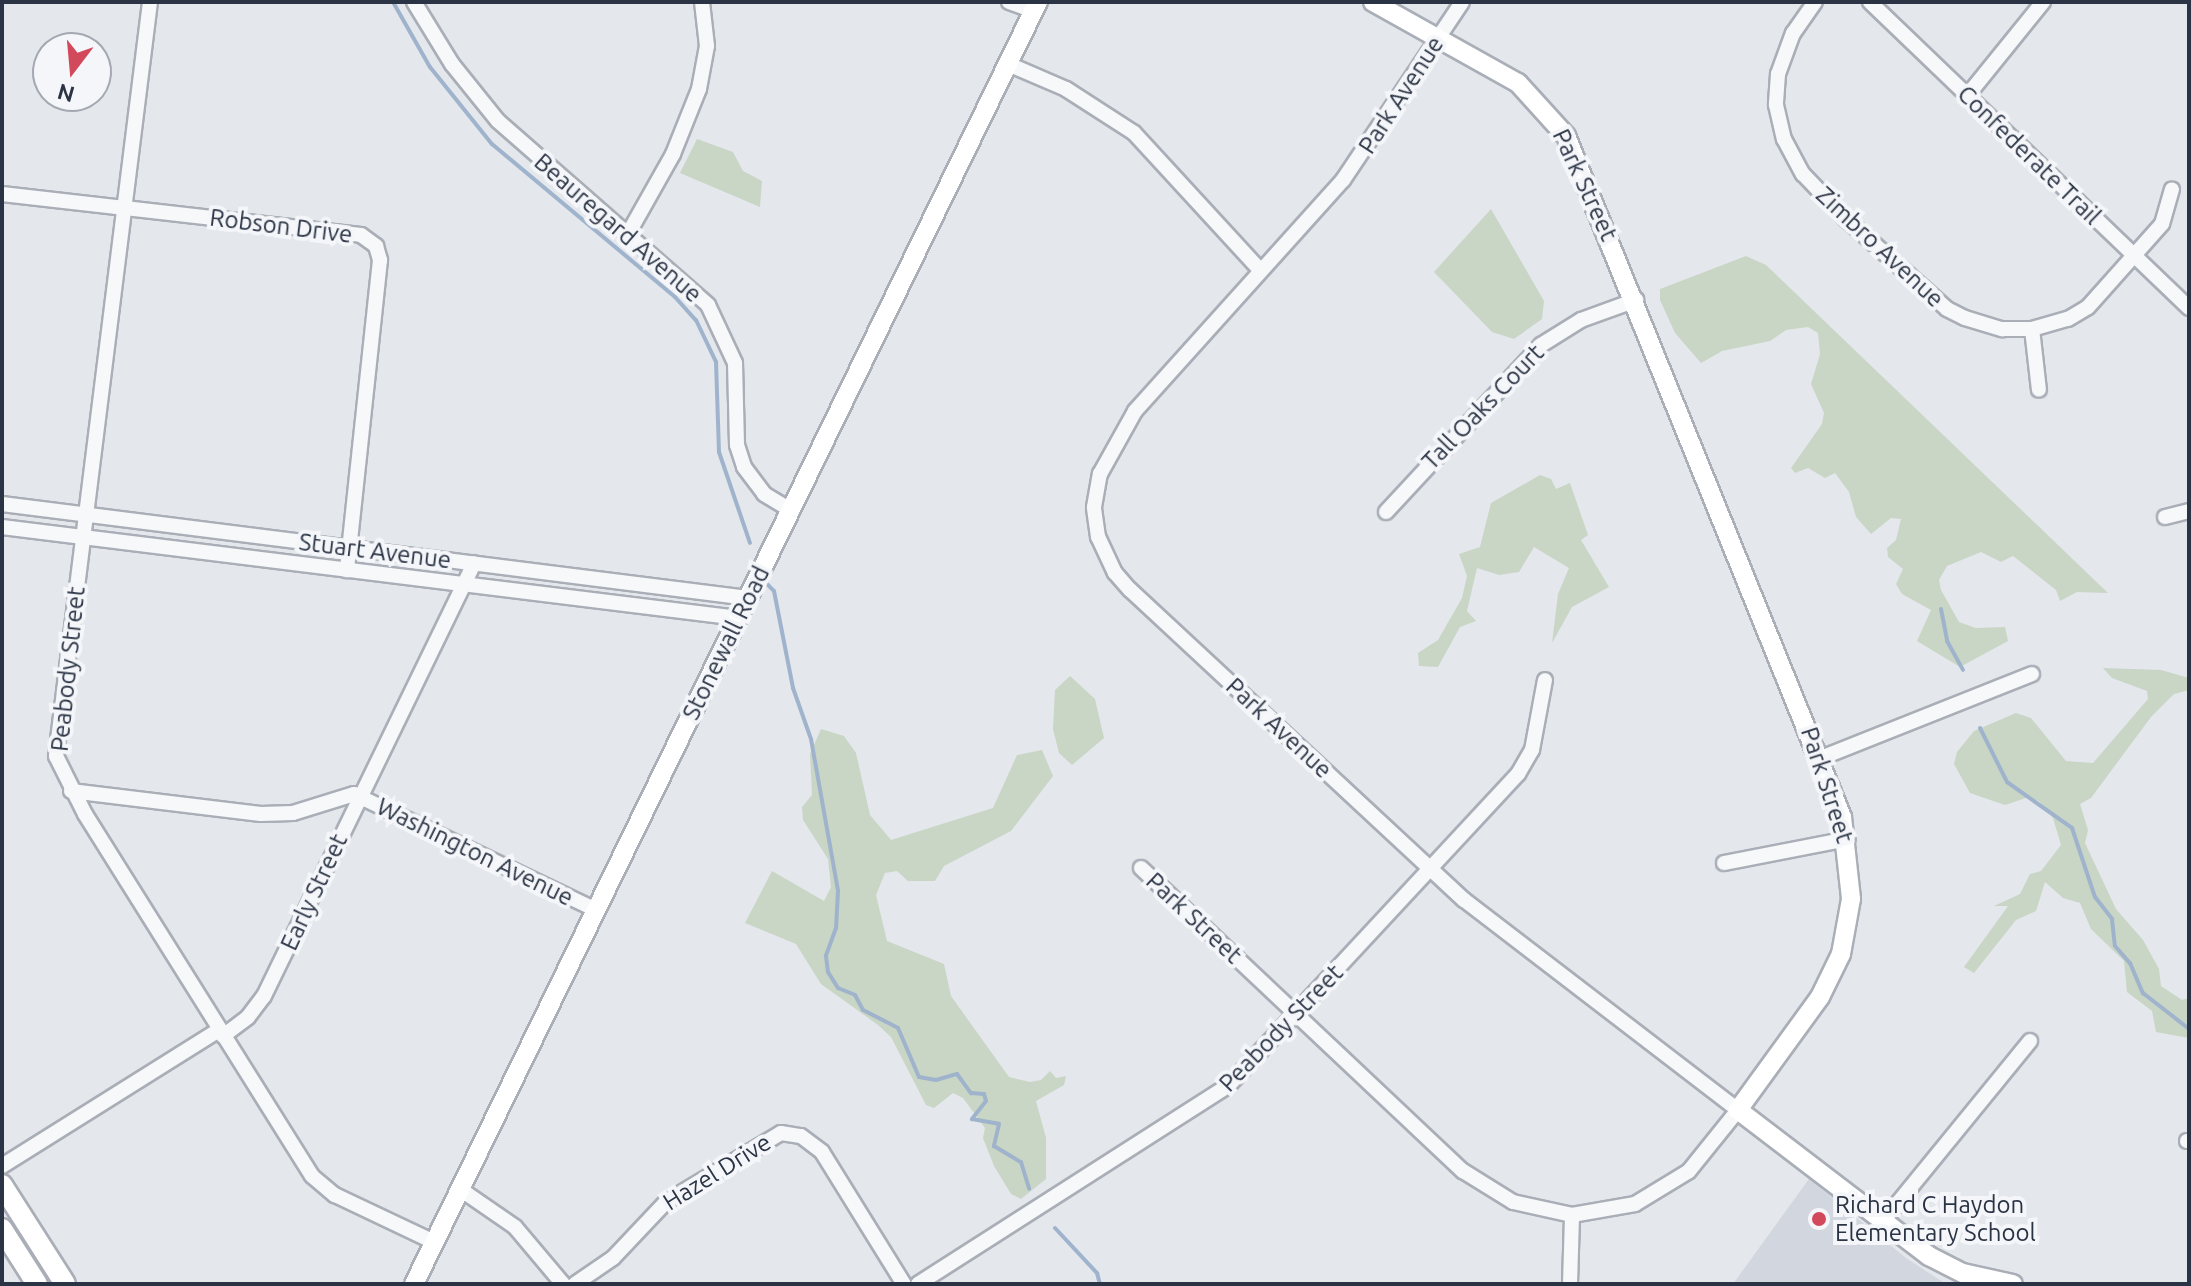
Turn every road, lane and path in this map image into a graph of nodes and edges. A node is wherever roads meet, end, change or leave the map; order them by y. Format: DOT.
graph roads {
  1 [pos="150,2"];
  2 [pos="414,2"];
  3 [pos="702,2"];
  4 [pos="1009,2"];
  5 [pos="1373,2"];
  6 [pos="1462,2"];
  7 [pos="1815,2"];
  8 [pos="1870,2"];
  9 [pos="2043,2"];
  10 [pos="1036,6"];
  11 [pos="1439,37"];
  12 [pos="1008,64"];
  13 [pos="1967,96"];
  14 [pos="2172,189"];
  15 [pos="2,194"];
  16 [pos="126,208"];
  17 [pos="628,234"];
  18 [pos="2134,257"];
  19 [pos="1259,269"];
  20 [pos="1636,300"];
  21 [pos="2189,308"];
  22 [pos="2032,329"];
  23 [pos="2039,390"];
  24 [pos="2,504"];
  25 [pos="791,510"];
  26 [pos="2189,511"];
  27 [pos="1386,512"];
  28 [pos="85,515"];
  29 [pos="2165,517"];
  30 [pos="2,527"];
  31 [pos="83,537"];
  32 [pos="349,548"];
  33 [pos="474,563"];
  34 [pos="347,570"];
  35 [pos="464,584"];
  36 [pos="748,598"];
  37 [pos="738,618"];
  38 [pos="2032,674"];
  39 [pos="1545,680"];
  40 [pos="1821,758"];
  41 [pos="71,791"];
  42 [pos="359,795"];
  43 [pos="1848,839"];
  44 [pos="1724,863"];
  45 [pos="1141,868"];
  46 [pos="1430,869"];
  47 [pos="596,910"];
  48 [pos="1296,1014"];
  49 [pos="221,1033"];
  50 [pos="2030,1041"];
  51 [pos="1738,1110"];
  52 [pos="2,1166"];
  53 [pos="2,1185"];
  54 [pos="460,1189"];
  55 [pos="1572,1215"];
  56 [pos="1884,1220"];
  57 [pos="2,1229"];
  58 [pos="434,1242"];
  59 [pos="37,1284"];
  60 [pos="65,1284"];
  61 [pos="414,1284"];
  62 [pos="563,1284"];
  63 [pos="575,1284"];
  64 [pos="904,1284"];
  65 [pos="918,1284"];
  66 [pos="1570,1284"];
  67 [pos="2013,1284"];
  1 -- 16 [label="street, Peabody Street"];
  2 -- 17 [label="street, Beauregard Avenue"];
  3 -- 17 [label="street"];
  4 -- 10 [label="street"];
  5 -- 11 [label="street, Park Street"];
  6 -- 11 [label="street, Park Avenue"];
  7 -- 22 [label="street, Zimbro Avenue"];
  8 -- 13 [label="street, Confederate Trail"];
  9 -- 13 [label="street"];
  10 -- 12 [label="street, Stonewall Road"];
  11 -- 19 [label="street, Park Avenue"];
  11 -- 20 [label="street, Park Street"];
  12 -- 19 [label="street"];
  12 -- 25 [label="street, Stonewall Road"];
  13 -- 18 [label="street, Confederate Trail"];
  14 -- 18 [label="street, Zimbro Avenue"];
  15 -- 16 [label="street, Robson Drive"];
  16 -- 28 [label="street, Peabody Street"];
  16 -- 32 [label="street, Robson Drive"];
  17 -- 25 [label="street, Beauregard Avenue"];
  18 -- 21 [label="street, Confederate Trail"];
  18 -- 22 [label="street, Zimbro Avenue"];
  19 -- 46 [label="street, Park Avenue"];
  20 -- 27 [label="street, Tall Oaks Court"];
  20 -- 40 [label="street, Park Street"];
  22 -- 23 [label="street"];
  24 -- 28 [label="street, Stuart Avenue"];
  25 -- 36 [label="street, Stonewall Road"];
  26 -- 29 [label="street"];
  28 -- 31 [label="street, Peabody Street"];
  28 -- 32 [label="street, Stuart Avenue"];
  30 -- 31 [label="street, Stuart Avenue"];
  31 -- 34 [label="street, Stuart Avenue"];
  31 -- 41 [label="street, Peabody Street"];
  32 -- 33 [label="street, Stuart Avenue"];
  32 -- 34 [label="street, Robson Drive"];
  33 -- 35 [label="street, Early Street"];
  33 -- 36 [label="street, Stuart Avenue"];
  34 -- 35 [label="street, Stuart Avenue"];
  35 -- 37 [label="street, Stuart Avenue"];
  35 -- 42 [label="street, Early Street"];
  36 -- 37 [label="street, Stonewall Road"];
  37 -- 47 [label="street, Stonewall Road"];
  38 -- 40 [label="street"];
  39 -- 46 [label="street, Peabody Street"];
  40 -- 43 [label="street, Park Street"];
  41 -- 42 [label="street, Washington Avenue"];
  41 -- 49 [label="street, Peabody Street"];
  42 -- 47 [label="street, Washington Avenue"];
  42 -- 49 [label="street, Early Street"];
  43 -- 44 [label="street"];
  43 -- 51 [label="street, Park Street"];
  45 -- 48 [label="street, Park Street"];
  46 -- 48 [label="street, Peabody Street"];
  46 -- 51 [label="street, Park Avenue"];
  47 -- 54 [label="street, Stonewall Road"];
  48 -- 55 [label="street, Park Street"];
  48 -- 65 [label="street, Peabody Street"];
  49 -- 52 [label="street, Early Street"];
  49 -- 58 [label="street, Peabody Street"];
  50 -- 56 [label="street"];
  51 -- 55 [label="street, Park Street"];
  51 -- 56 [label="street, Park Avenue"];
  53 -- 60 [label="main road"];
  54 -- 58 [label="street, Stonewall Road"];
  54 -- 62 [label="street"];
  55 -- 66 [label="street"];
  56 -- 67 [label="street, Park Avenue"];
  57 -- 59 [label="main road"];
  58 -- 61 [label="street, Stonewall Road"];
  63 -- 64 [label="street, Hazel Drive"];
}
